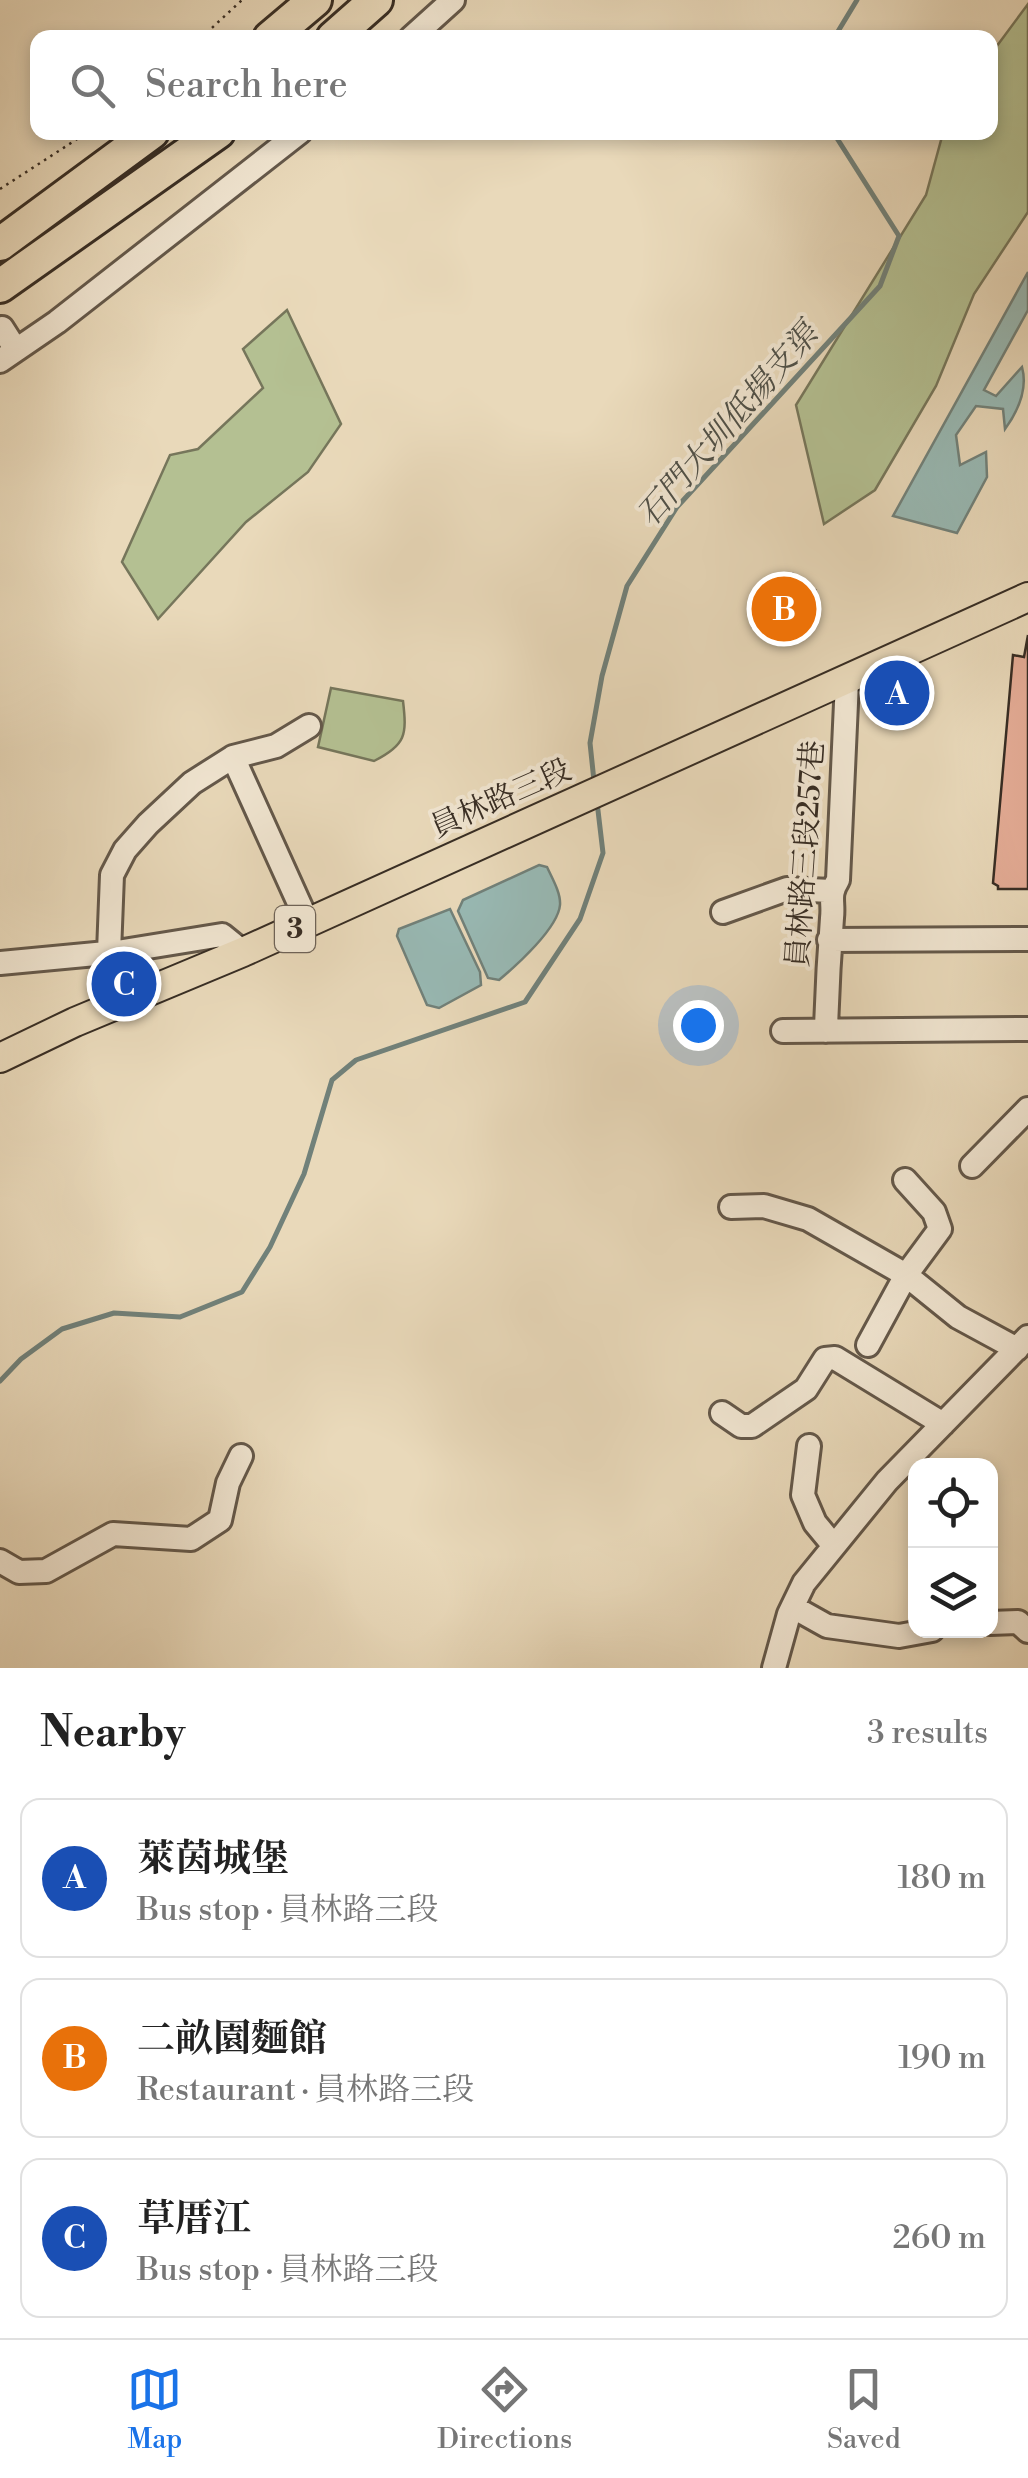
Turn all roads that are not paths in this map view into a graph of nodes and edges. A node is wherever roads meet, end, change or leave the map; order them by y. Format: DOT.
graph roads {
  1 [pos="315,0"];
  2 [pos="376,0"];
  3 [pos="453,0"];
  4 [pos="279,30"];
  5 [pos="342,30"];
  6 [pos="420,30"];
  7 [pos="141,140"];
  8 [pos="207,140"];
  9 [pos="290,140"];
  10 [pos="0,244"];
  11 [pos="0,286"];
  12 [pos="2,328"];
  13 [pos="8,355"];
  14 [pos="1028,598"];
  15 [pos="847,681"];
  16 [pos="309,726"];
  17 [pos="233,758"];
  18 [pos="831,891"];
  19 [pos="723,912"];
  20 [pos="308,923"];
  21 [pos="1028,939"];
  22 [pos="829,940"];
  23 [pos="109,952"];
  24 [pos="243,952"];
  25 [pos="0,963"];
  26 [pos="783,1030"];
  27 [pos="1028,1030"];
  28 [pos="826,1031"];
  29 [pos="0,1058"];
  30 [pos="1028,1109"];
  31 [pos="972,1166"];
  32 [pos="905,1180"];
  33 [pos="731,1207"];
  34 [pos="906,1275"];
  35 [pos="1022,1343"];
  36 [pos="868,1345"];
  37 [pos="722,1412"];
  38 [pos="943,1424"];
  39 [pos="809,1446"];
  40 [pos="241,1456"];
  41 [pos="834,1546"];
  42 [pos="0,1561"];
  43 [pos="793,1607"];
  44 [pos="998,1623"];
  45 [pos="1028,1632"];
  46 [pos="908,1634"];
  47 [pos="774,1668"];
  1 -- 4 [label="highway"];
  2 -- 5 [label="highway"];
  3 -- 6 [label="street"];
  7 -- 10 [label="highway"];
  8 -- 11 [label="highway"];
  9 -- 13 [label="street"];
  12 -- 13 [label="street"];
  14 -- 15 [label="main road, 員林路三段 / 3"];
  15 -- 18 [label="street, 員林路三段257巷"];
  15 -- 20 [label="main road, 員林路三段 / 3"];
  16 -- 17 [label="street"];
  17 -- 20 [label="street"];
  17 -- 23 [label="street"];
  18 -- 19 [label="street"];
  18 -- 22 [label="street, 員林路三段257巷"];
  20 -- 24 [label="main road, 員林路三段 / 3"];
  21 -- 22 [label="street"];
  22 -- 28 [label="street, 員林路三段257巷"];
  23 -- 24 [label="street"];
  23 -- 25 [label="street"];
  24 -- 29 [label="main road, 員林路三段 / 3"];
  26 -- 28 [label="street"];
  27 -- 28 [label="street"];
  30 -- 31 [label="street"];
  32 -- 34 [label="street"];
  33 -- 34 [label="street"];
  34 -- 35 [label="street"];
  34 -- 36 [label="street"];
  35 -- 38 [label="street"];
  37 -- 38 [label="street"];
  38 -- 41 [label="street"];
  39 -- 41 [label="street"];
  40 -- 42 [label="street"];
  41 -- 43 [label="street"];
  43 -- 46 [label="street"];
  43 -- 47 [label="street"];
  44 -- 45 [label="street"];
}
